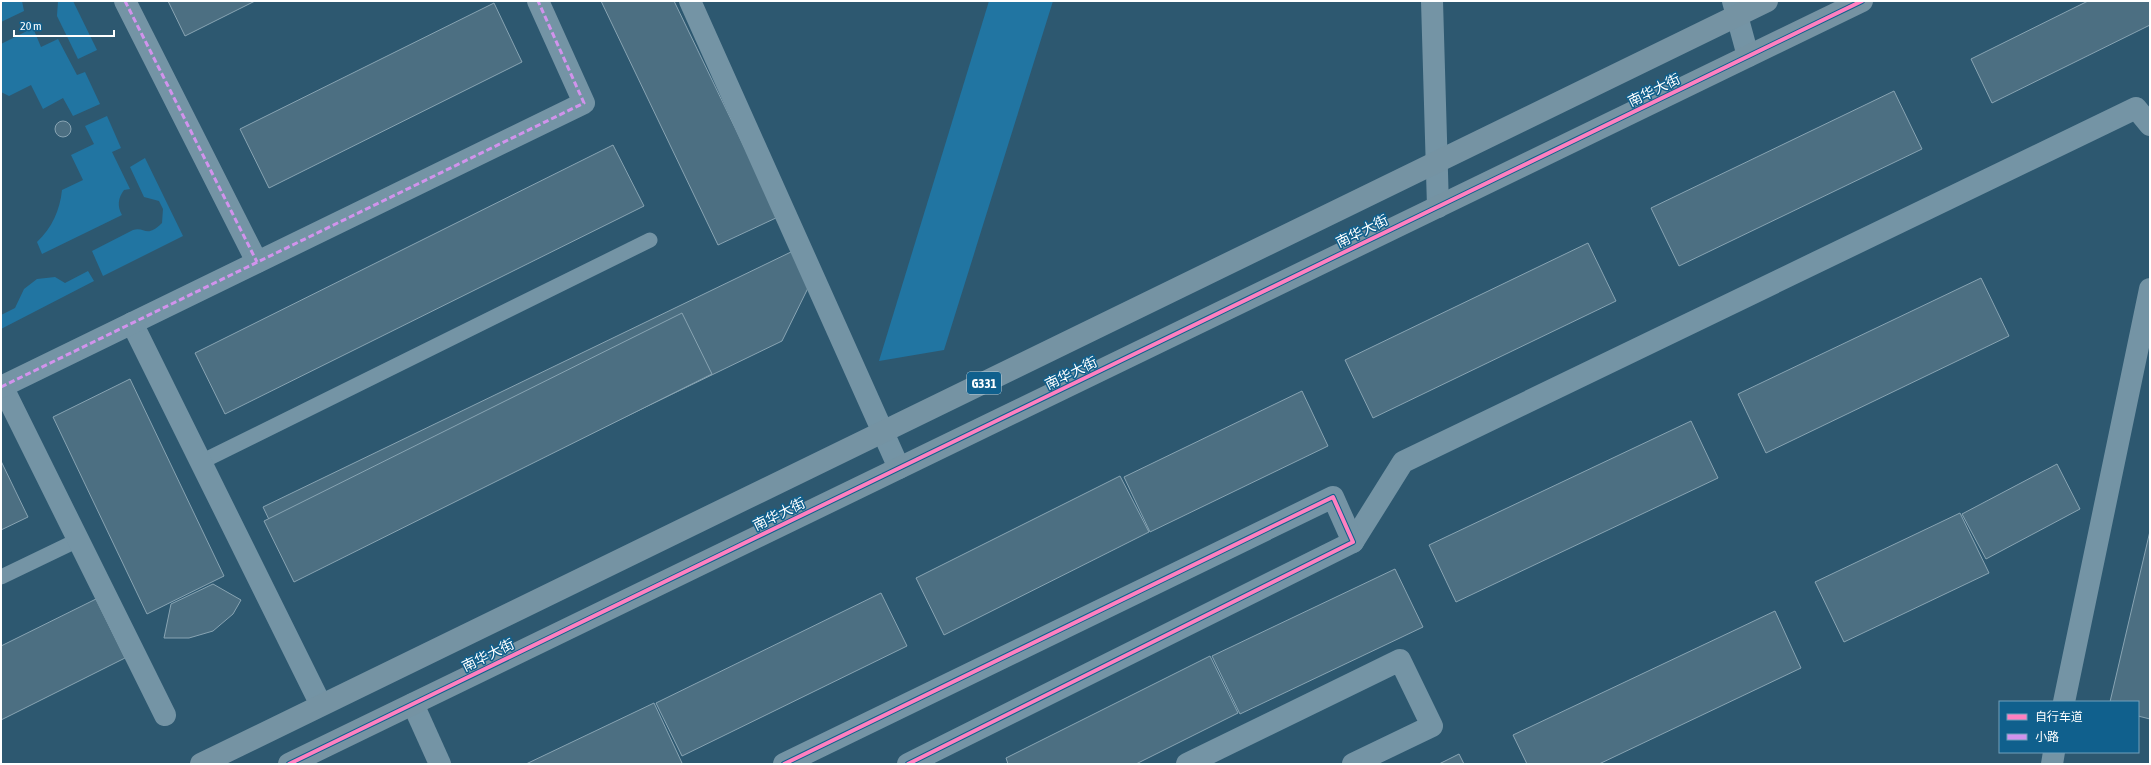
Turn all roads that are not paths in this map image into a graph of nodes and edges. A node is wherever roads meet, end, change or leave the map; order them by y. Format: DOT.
graph roads {
  1 [pos="125,1"];
  2 [pos="538,1"];
  3 [pos="690,1"];
  4 [pos="1432,1"];
  5 [pos="1767,1"];
  6 [pos="1862,1"];
  7 [pos="1735,8"];
  8 [pos="1748,56"];
  9 [pos="2150,125"];
  10 [pos="1437,162"];
  11 [pos="1438,206"];
  12 [pos="650,240"];
  13 [pos="257,262"];
  14 [pos="2150,288"];
  15 [pos="132,323"];
  16 [pos="2,386"];
  17 [pos="883,432"];
  18 [pos="201,462"];
  19 [pos="899,468"];
  20 [pos="78,540"];
  21 [pos="1353,542"];
  22 [pos="1,577"];
  23 [pos="2064,701"];
  24 [pos="413,704"];
  25 [pos="321,705"];
  26 [pos="165,715"];
  27 [pos="2054,753"];
  28 [pos="201,764"];
  29 [pos="289,764"];
  30 [pos="440,764"];
  31 [pos="784,764"];
  32 [pos="908,764"];
  33 [pos="1187,764"];
  34 [pos="1353,764"];
  35 [pos="2052,764"];
  1 -- 13 [label="street"];
  2 -- 13 [label="street"];
  3 -- 17 [label="street"];
  4 -- 10 [label="street"];
  5 -- 7 [label="highway, 南华大街 / G331"];
  6 -- 8 [label="highway, 南华大街"];
  7 -- 8 [label="street"];
  7 -- 10 [label="highway, 南华大街 / G331"];
  8 -- 11 [label="highway, 南华大街"];
  9 -- 21 [label="street"];
  10 -- 11 [label="street"];
  10 -- 17 [label="highway, 南华大街 / G331"];
  11 -- 19 [label="highway, 南华大街"];
  12 -- 18 [label="lane"];
  13 -- 15 [label="street"];
  14 -- 23 [label="street"];
  15 -- 16 [label="street"];
  15 -- 18 [label="street"];
  16 -- 20 [label="street"];
  17 -- 19 [label="street"];
  17 -- 25 [label="highway, 南华大街 / G331"];
  18 -- 25 [label="street"];
  19 -- 24 [label="highway, 南华大街"];
  20 -- 22 [label="lane"];
  20 -- 26 [label="street"];
  21 -- 31 [label="street"];
  21 -- 32 [label="street"];
  24 -- 29 [label="highway, 南华大街"];
  24 -- 30 [label="street"];
  25 -- 28 [label="highway, 南华大街 / G331"];
  27 -- 35 [label="street"];
  33 -- 34 [label="street"];
}
